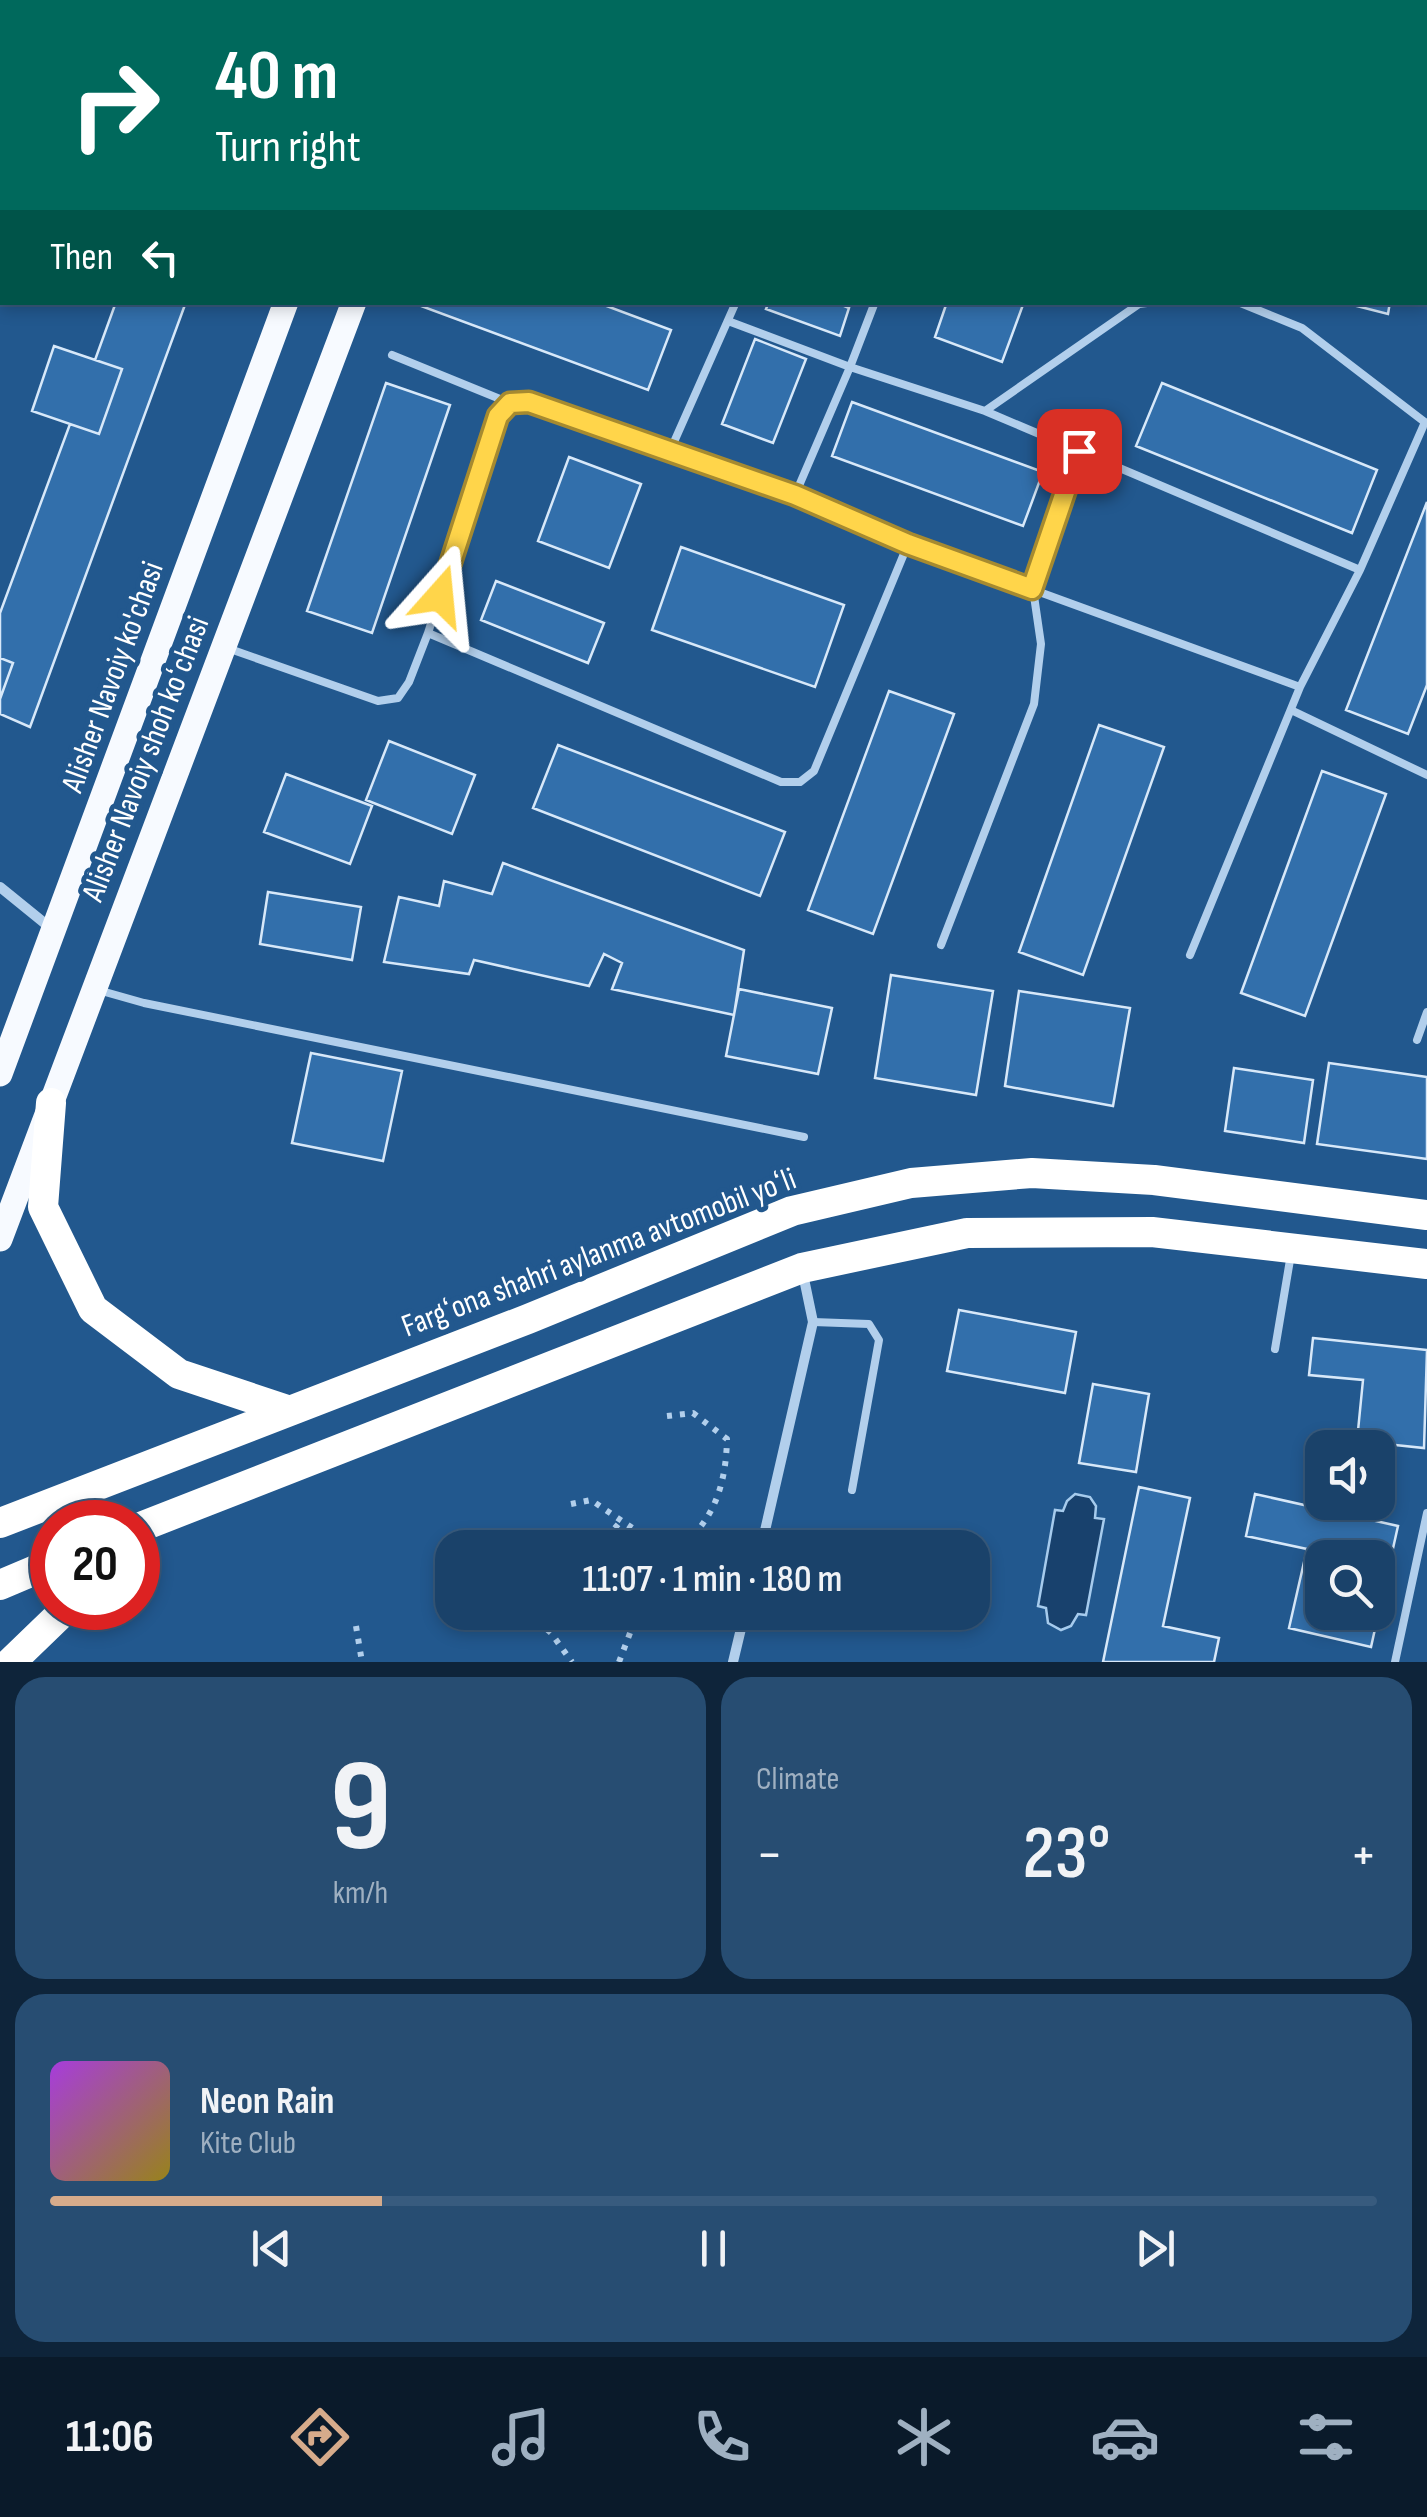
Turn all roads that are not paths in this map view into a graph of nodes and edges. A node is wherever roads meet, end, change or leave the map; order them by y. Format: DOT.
graph roads {
  1 [pos="285,305"];
  2 [pos="353,305"];
  3 [pos="735,305"];
  4 [pos="874,305"];
  5 [pos="1139,305"];
  6 [pos="1245,305"];
  7 [pos="728,321"];
  8 [pos="392,355"];
  9 [pos="850,367"];
  10 [pos="510,403"];
  11 [pos="985,412"];
  12 [pos="1426,423"];
  13 [pos="670,451"];
  14 [pos="1079,451"];
  15 [pos="795,495"];
  16 [pos="908,544"];
  17 [pos="1360,570"];
  18 [pos="1032,589"];
  19 [pos="428,633"];
  20 [pos="223,647"];
  21 [pos="1300,687"];
  22 [pos="1292,710"];
  23 [pos="1427,775"];
  24 [pos="0,888"];
  25 [pos="53,930"];
  26 [pos="941,945"];
  27 [pos="1190,955"];
  28 [pos="94,989"];
  29 [pos="1427,1012"];
  30 [pos="1417,1040"];
  31 [pos="0,1074"];
  32 [pos="50,1103"];
  33 [pos="804,1137"];
  34 [pos="1427,1215"];
  35 [pos="0,1239"];
  36 [pos="1292,1249"];
  37 [pos="1427,1264"];
  38 [pos="802,1268"];
  39 [pos="813,1322"];
  40 [pos="1275,1349"];
  41 [pos="290,1411"];
  42 [pos="852,1490"];
  43 [pos="1427,1513"];
  44 [pos="174,1514"];
  45 [pos="160,1519"];
  46 [pos="0,1523"];
  47 [pos="160,1526"];
  48 [pos="764,1530"];
  49 [pos="30,1572"];
  50 [pos="0,1585"];
  51 [pos="44,1630"];
  52 [pos="741,1630"];
  53 [pos="11,1662"];
  54 [pos="733,1662"];
  55 [pos="1395,1662"];
  1 -- 25 [label="main road, Alisher Navoiy ko'chasi"];
  2 -- 20 [label="main road, Alisher Navoiy shoh koʻchasi"];
  3 -- 7 [label="lane"];
  4 -- 9 [label="lane"];
  5 -- 11 [label="lane"];
  6 -- 12 [label="lane"];
  7 -- 9 [label="lane"];
  7 -- 13 [label="lane"];
  8 -- 10 [label="lane"];
  9 -- 11 [label="lane"];
  9 -- 15 [label="lane"];
  10 -- 13 [label="lane"];
  10 -- 19 [label="lane"];
  11 -- 14 [label="lane"];
  12 -- 17 [label="lane"];
  13 -- 15 [label="lane"];
  14 -- 17 [label="lane"];
  14 -- 18 [label="lane"];
  15 -- 16 [label="lane"];
  16 -- 18 [label="lane"];
  16 -- 19 [label="lane"];
  17 -- 21 [label="lane"];
  18 -- 21 [label="lane"];
  18 -- 26 [label="lane"];
  19 -- 20 [label="lane"];
  20 -- 28 [label="main road, Alisher Navoiy shoh koʻchasi"];
  21 -- 22 [label="lane"];
  22 -- 23 [label="lane"];
  22 -- 27 [label="lane"];
  24 -- 25 [label="street"];
  25 -- 31 [label="main road, Alisher Navoiy ko'chasi"];
  28 -- 32 [label="main road, Alisher Navoiy shoh koʻchasi"];
  28 -- 33 [label="lane"];
  29 -- 30 [label="lane"];
  32 -- 35 [label="main road, Alisher Navoiy shoh koʻchasi"];
  32 -- 41 [label="highway"];
  34 -- 41 [label="highway, Fargʻona shahri aylanma avtomobil yoʻli"];
  36 -- 37 [label="highway"];
  36 -- 38 [label="highway"];
  36 -- 40 [label="lane"];
  38 -- 39 [label="street"];
  38 -- 44 [label="highway"];
  39 -- 42 [label="lane"];
  39 -- 48 [label="street"];
  41 -- 46 [label="highway, Fargʻona shahri aylanma avtomobil yoʻli"];
  43 -- 55 [label="lane"];
  44 -- 45 [label="highway"];
  44 -- 47 [label="highway"];
  49 -- 50 [label="highway"];
  51 -- 53 [label="highway"];
  52 -- 54 [label="street"];
}
